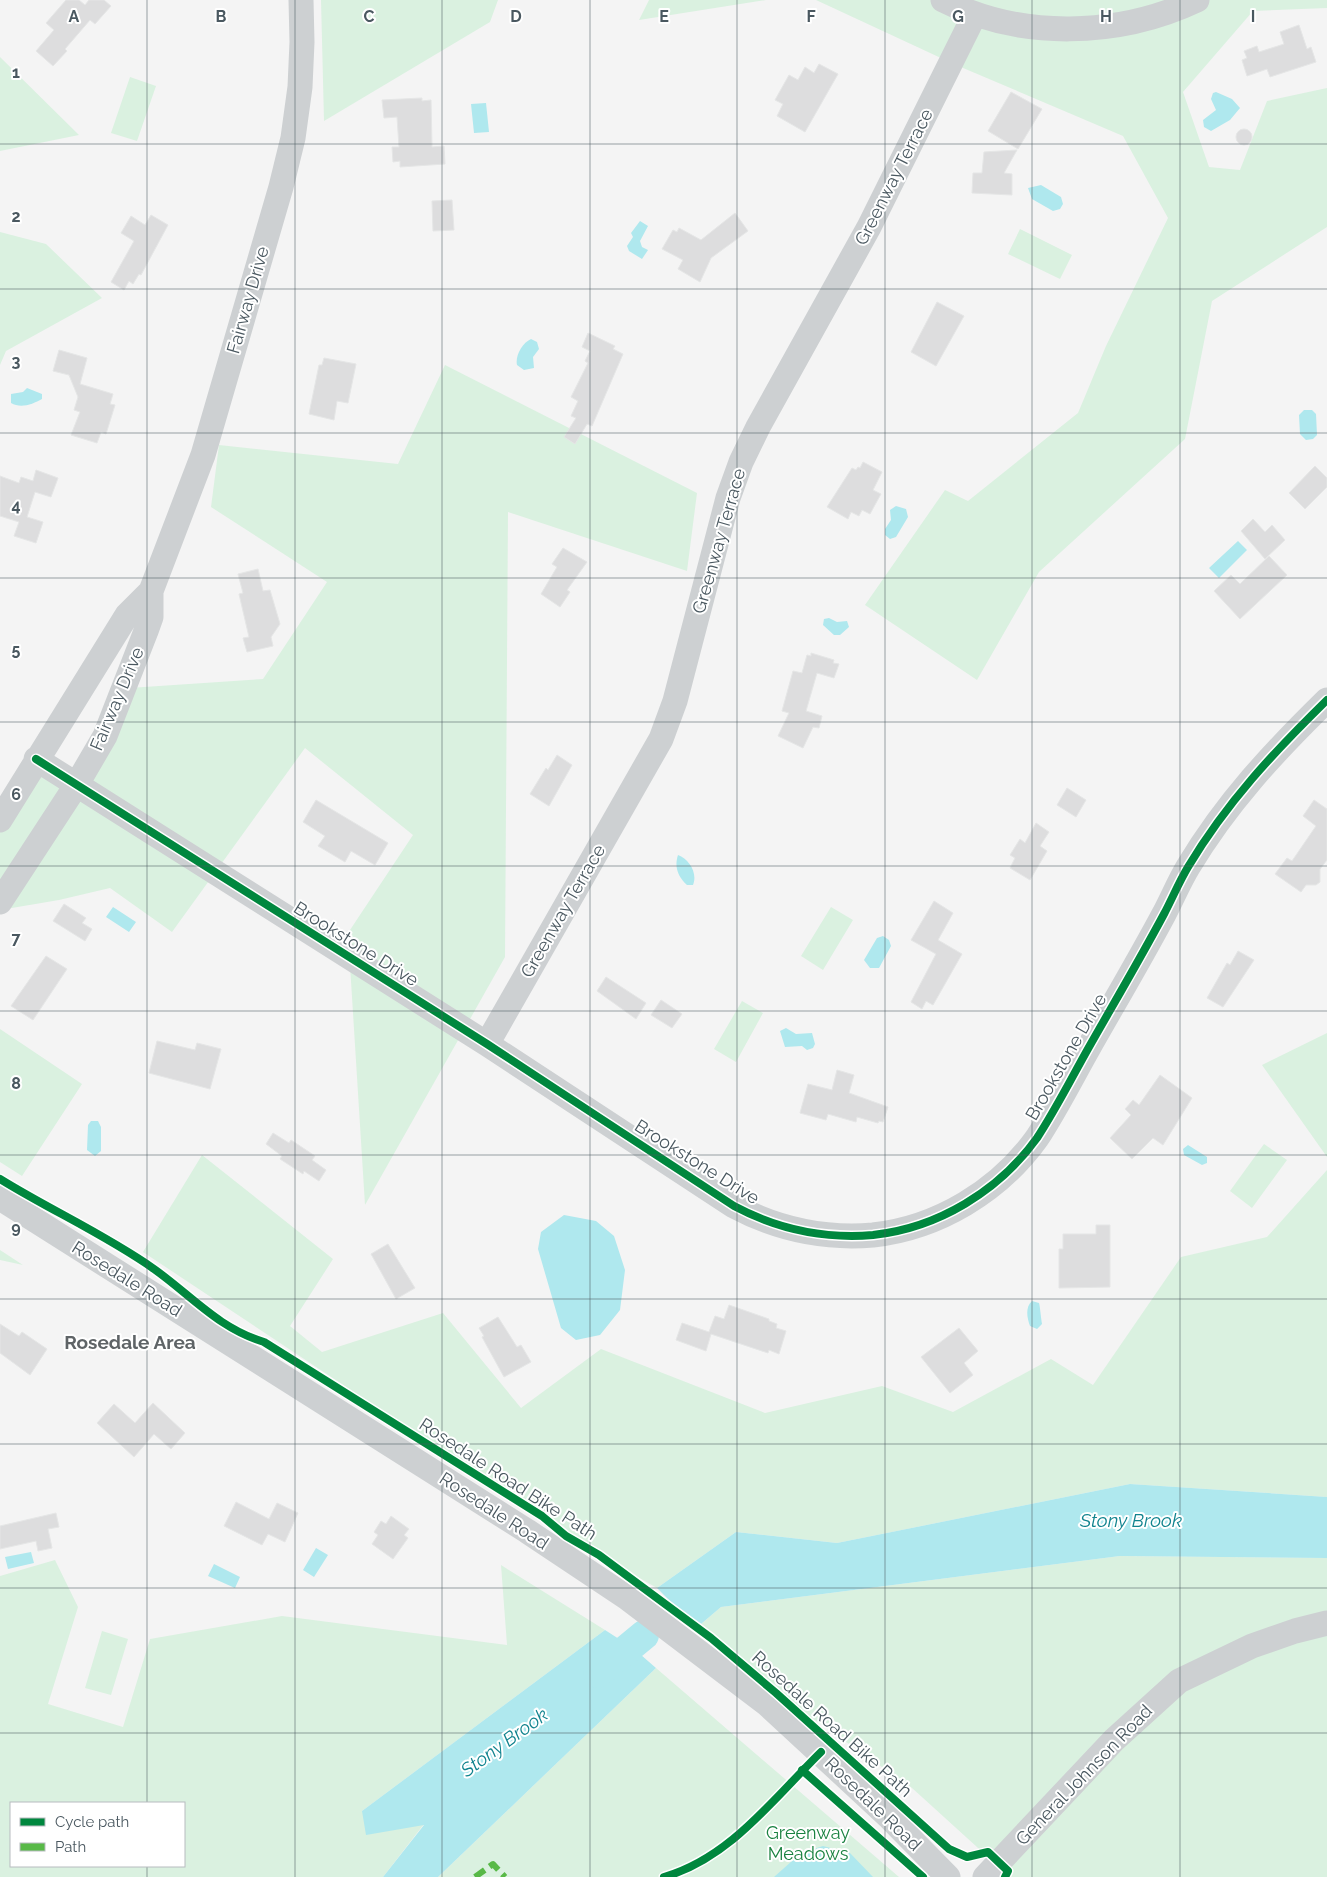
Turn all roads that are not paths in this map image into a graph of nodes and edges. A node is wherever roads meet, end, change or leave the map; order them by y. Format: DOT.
graph roads {
  1 [pos="301,0"];
  2 [pos="943,0"];
  3 [pos="1197,0"];
  4 [pos="976,14"];
  5 [pos="151,591"];
  6 [pos="1327,700"];
  7 [pos="36,759"];
  8 [pos="77,784"];
  9 [pos="0,820"];
  10 [pos="0,902"];
  11 [pos="487,1044"];
  12 [pos="0,1198"];
  13 [pos="1327,1623"];
  14 [pos="948,1877"];
  15 [pos="961,1877"];
  16 [pos="975,1877"];
  17 [pos="985,1877"];
  1 -- 5 [label="street, Fairway Drive"];
  2 -- 4 [label="street"];
  3 -- 4 [label="street"];
  4 -- 11 [label="street, Greenway Terrace"];
  5 -- 7 [label="street, Fairway Drive"];
  5 -- 8 [label="street, Fairway Drive"];
  6 -- 11 [label="street, Brookstone Drive"];
  7 -- 8 [label="street, Brookstone Drive"];
  7 -- 9 [label="street, Fairway Drive"];
  8 -- 10 [label="street, Fairway Drive"];
  8 -- 11 [label="street, Brookstone Drive"];
  12 -- 14 [label="street, Rosedale Road"];
  13 -- 17 [label="street, General Johnson Road"];
  15 -- 16 [label="street"];
}
